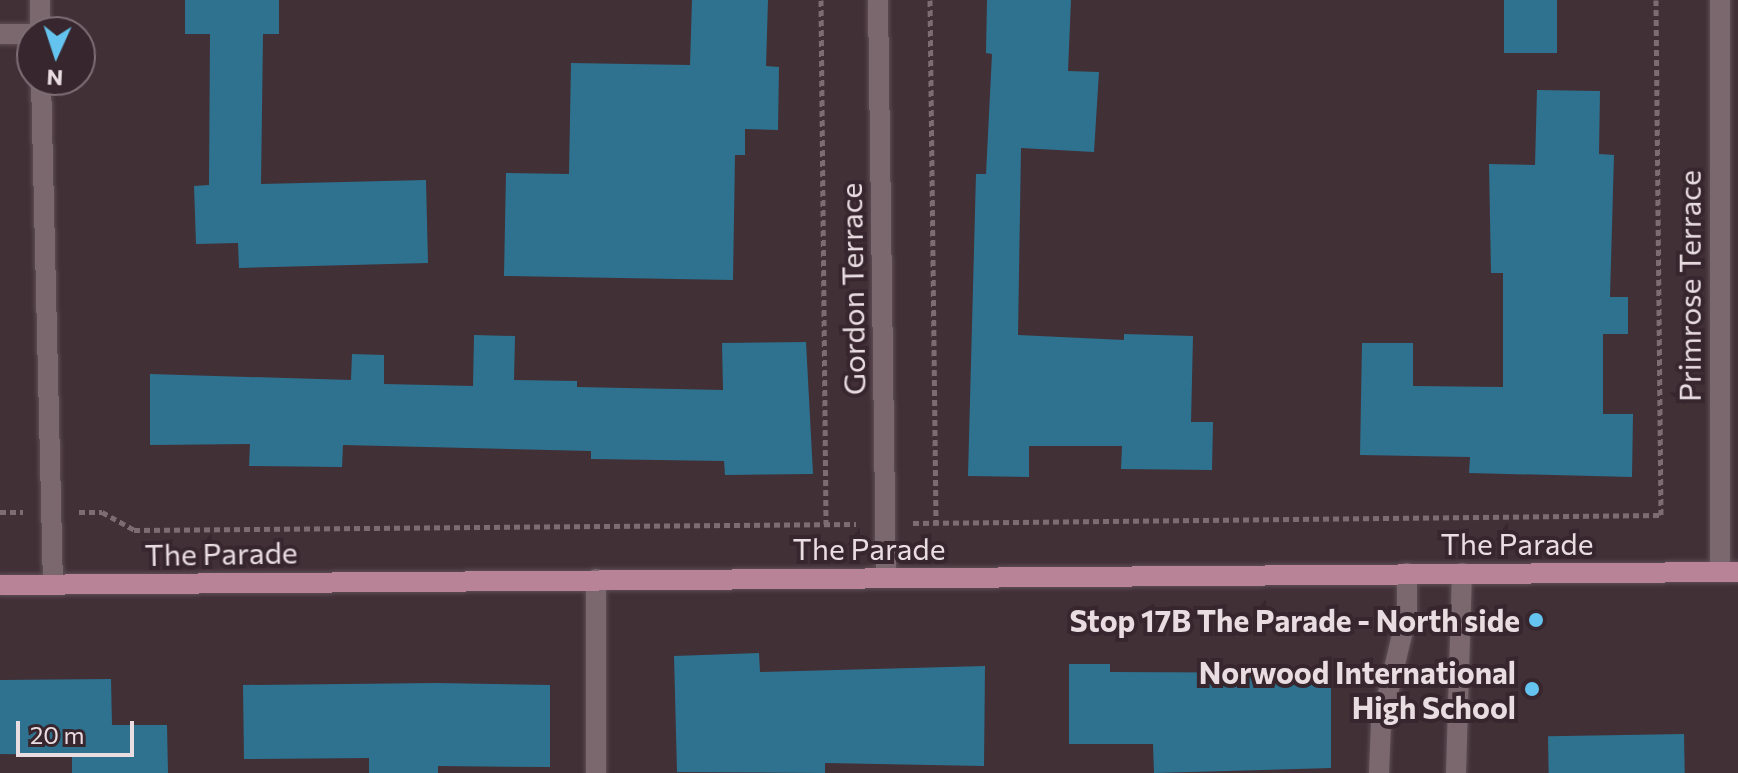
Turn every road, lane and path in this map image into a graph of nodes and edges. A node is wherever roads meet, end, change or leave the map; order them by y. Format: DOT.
graph roads {
  1 [pos="821,0"];
  2 [pos="878,0"];
  3 [pos="930,0"];
  4 [pos="1656,0"];
  5 [pos="1720,0"];
  6 [pos="41,96"];
  7 [pos="0,512"];
  8 [pos="32,512"];
  9 [pos="77,512"];
  10 [pos="909,523"];
  11 [pos="936,523"];
  12 [pos="826,524"];
  13 [pos="857,524"];
  14 [pos="1729,572"];
  15 [pos="1407,573"];
  16 [pos="1462,573"];
  17 [pos="886,578"];
  18 [pos="596,579"];
  19 [pos="0,585"];
  20 [pos="53,585"];
  21 [pos="596,773"];
  22 [pos="1379,773"];
  23 [pos="1456,773"];
  1 -- 12 [label="path"];
  2 -- 17 [label="street, Gordon Terrace"];
  3 -- 11 [label="path"];
  4 -- 11 [label="path"];
  5 -- 14 [label="street, Primrose Terrace"];
  6 -- 20 [label="street"];
  7 -- 8 [label="path"];
  9 -- 12 [label="path"];
  10 -- 11 [label="path"];
  12 -- 13 [label="path"];
  14 -- 16 [label="main road, The Parade"];
  15 -- 16 [label="main road, The Parade"];
  15 -- 17 [label="main road, The Parade"];
  15 -- 22 [label="street"];
  16 -- 23 [label="street"];
  17 -- 18 [label="main road, The Parade"];
  18 -- 20 [label="main road, The Parade"];
  18 -- 21 [label="street"];
  19 -- 20 [label="main road, The Parade"];
}
